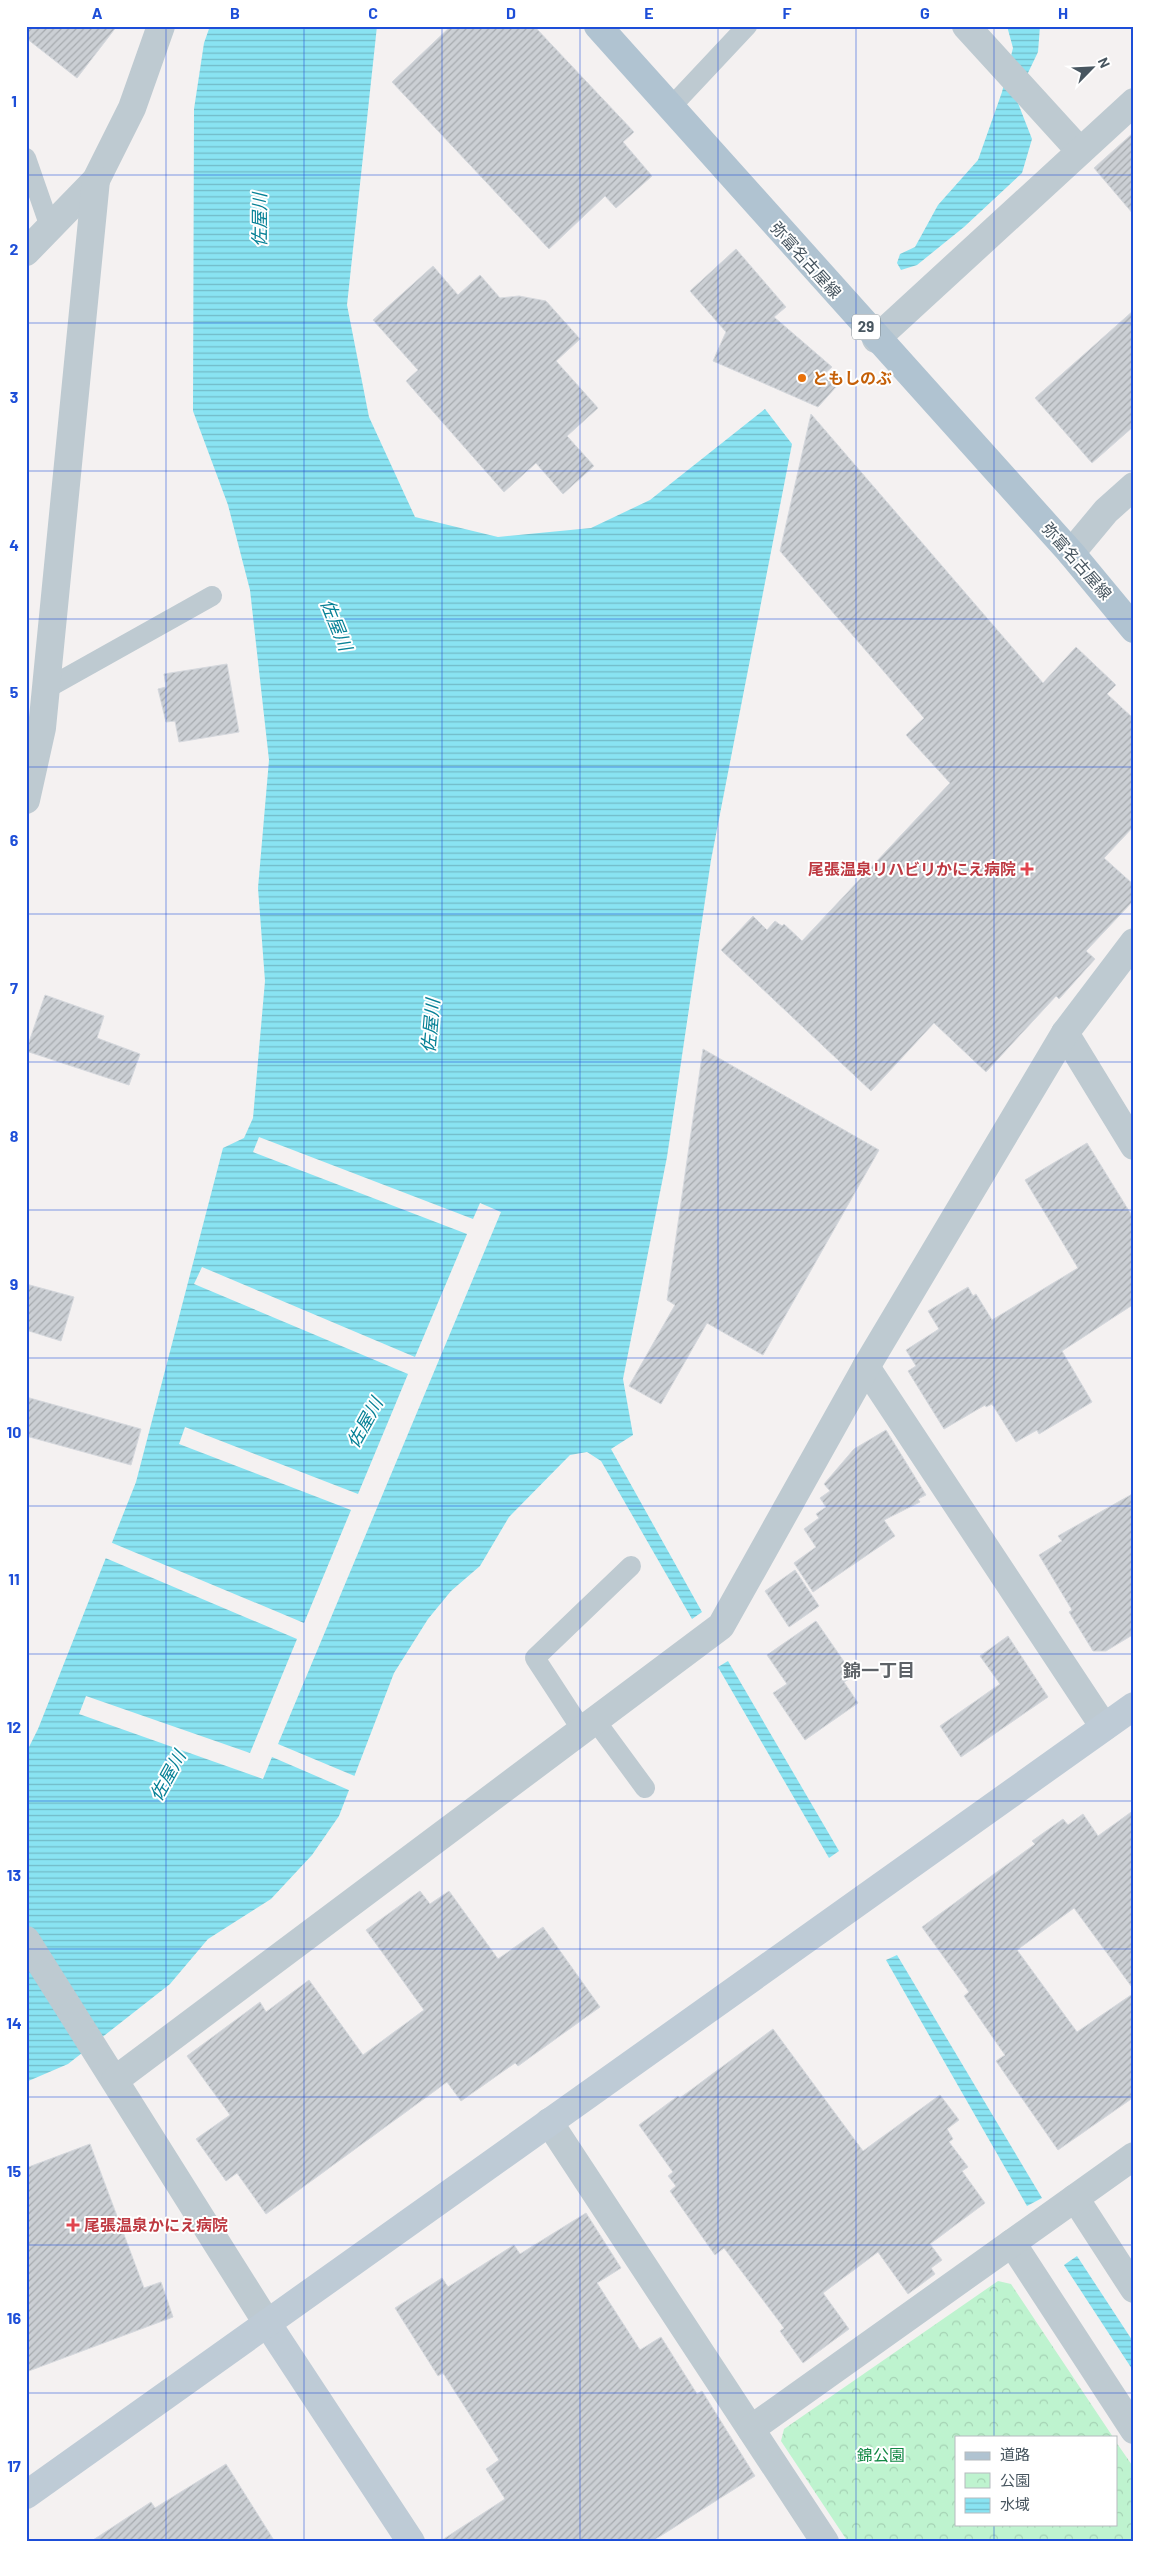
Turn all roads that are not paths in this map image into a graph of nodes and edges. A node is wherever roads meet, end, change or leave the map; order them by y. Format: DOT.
graph roads {
  1 [pos="161,26"];
  2 [pos="598,26"];
  3 [pos="747,26"];
  4 [pos="966,26"];
  5 [pos="1134,102"];
  6 [pos="670,108"];
  7 [pos="1080,151"];
  8 [pos="26,158"];
  9 [pos="96,180"];
  10 [pos="50,227"];
  11 [pos="26,252"];
  12 [pos="876,339"];
  13 [pos="1134,486"];
  14 [pos="1071,553"];
  15 [pos="212,596"];
  16 [pos="1134,629"];
  17 [pos="46,689"];
  18 [pos="34,733"];
  19 [pos="26,800"];
  20 [pos="1134,942"];
  21 [pos="1065,1033"];
  22 [pos="1134,1146"];
  23 [pos="866,1367"];
  24 [pos="630,1566"];
  25 [pos="1134,1706"];
  26 [pos="589,1725"];
  27 [pos="1104,1727"];
  28 [pos="645,1788"];
  29 [pos="26,1940"];
  30 [pos="110,2073"];
  31 [pos="549,2122"];
  32 [pos="1134,2156"];
  33 [pos="1075,2198"];
  34 [pos="1012,2243"];
  35 [pos="1134,2289"];
  36 [pos="267,2322"];
  37 [pos="751,2429"];
  38 [pos="1134,2430"];
  39 [pos="26,2494"];
  40 [pos="411,2542"];
  41 [pos="826,2542"];
  1 -- 9 [label="street"];
  2 -- 6 [label="main road, 弥富名古屋線 / 29"];
  3 -- 6 [label="lane"];
  4 -- 7 [label="street"];
  5 -- 7 [label="street"];
  6 -- 12 [label="main road, 弥富名古屋線 / 29"];
  7 -- 12 [label="street"];
  8 -- 10 [label="lane"];
  9 -- 10 [label="street"];
  9 -- 17 [label="street"];
  10 -- 11 [label="street"];
  12 -- 14 [label="main road, 弥富名古屋線 / 29"];
  13 -- 14 [label="street"];
  14 -- 16 [label="main road, 弥富名古屋線 / 29"];
  15 -- 17 [label="lane"];
  17 -- 18 [label="street"];
  18 -- 19 [label="street"];
  20 -- 21 [label="street"];
  21 -- 22 [label="street"];
  21 -- 23 [label="street"];
  23 -- 26 [label="street"];
  23 -- 27 [label="street"];
  24 -- 26 [label="lane"];
  25 -- 27 [label="street"];
  26 -- 28 [label="lane"];
  26 -- 30 [label="street"];
  27 -- 31 [label="street"];
  29 -- 30 [label="street"];
  30 -- 36 [label="street"];
  31 -- 36 [label="street"];
  31 -- 37 [label="street"];
  32 -- 33 [label="street"];
  33 -- 34 [label="street"];
  33 -- 35 [label="street"];
  34 -- 37 [label="street"];
  34 -- 38 [label="street"];
  36 -- 39 [label="street"];
  36 -- 40 [label="street"];
  37 -- 41 [label="street"];
}
